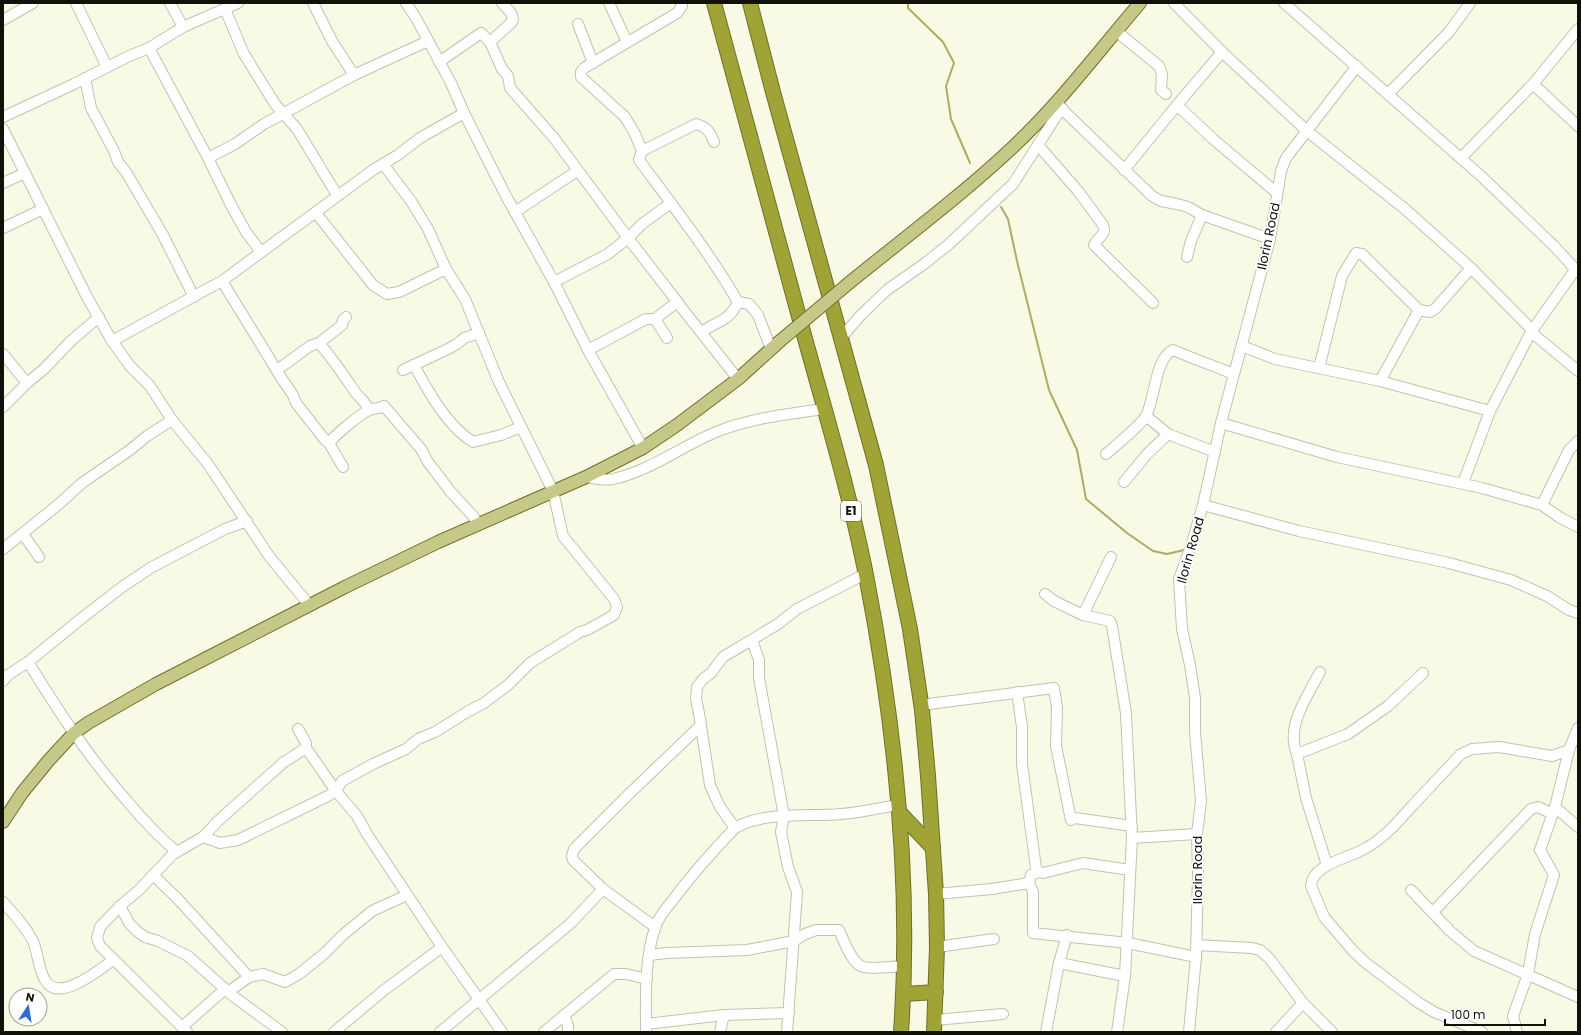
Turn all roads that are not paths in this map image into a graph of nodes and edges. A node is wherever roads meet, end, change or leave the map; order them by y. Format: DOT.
graph roads {
  1 [pos="34,3"];
  2 [pos="76,3"];
  3 [pos="170,3"];
  4 [pos="238,3"];
  5 [pos="313,3"];
  6 [pos="406,3"];
  7 [pos="502,3"];
  8 [pos="609,3"];
  9 [pos="681,3"];
  10 [pos="714,3"];
  11 [pos="750,3"];
  12 [pos="1140,3"];
  13 [pos="1174,3"];
  14 [pos="1284,3"];
  15 [pos="1464,5"];
  16 [pos="225,10"];
  17 [pos="3,20"];
  18 [pos="578,24"];
  19 [pos="183,27"];
  20 [pos="1578,29"];
  21 [pos="1116,31"];
  22 [pos="428,41"];
  23 [pos="490,42"];
  24 [pos="627,42"];
  25 [pos="148,48"];
  26 [pos="1222,52"];
  27 [pos="439,62"];
  28 [pos="593,63"];
  29 [pos="1357,66"];
  30 [pos="107,67"];
  31 [pos="354,75"];
  32 [pos="86,78"];
  33 [pos="1533,84"];
  34 [pos="1166,94"];
  35 [pos="1388,94"];
  36 [pos="1057,102"];
  37 [pos="1177,105"];
  38 [pos="464,113"];
  39 [pos="284,114"];
  40 [pos="3,117"];
  41 [pos="1578,126"];
  42 [pos="3,129"];
  43 [pos="1307,131"];
  44 [pos="714,142"];
  45 [pos="1038,145"];
  46 [pos="642,151"];
  47 [pos="208,158"];
  48 [pos="1461,158"];
  49 [pos="384,164"];
  50 [pos="1124,170"];
  51 [pos="577,171"];
  52 [pos="25,173"];
  53 [pos="3,183"];
  54 [pos="1277,193"];
  55 [pos="337,195"];
  56 [pos="671,203"];
  57 [pos="43,209"];
  58 [pos="515,212"];
  59 [pos="316,213"];
  60 [pos="1202,215"];
  61 [pos="3,228"];
  62 [pos="628,238"];
  63 [pos="1270,239"];
  64 [pos="261,252"];
  65 [pos="1188,257"];
  66 [pos="1471,268"];
  67 [pos="446,269"];
  68 [pos="1577,271"];
  69 [pos="222,281"];
  70 [pos="554,282"];
  71 [pos="194,297"];
  72 [pos="738,302"];
  73 [pos="1153,303"];
  74 [pos="679,304"];
  75 [pos="1419,310"];
  76 [pos="99,317"];
  77 [pos="346,317"];
  78 [pos="655,319"];
  79 [pos="1532,331"];
  80 [pos="479,332"];
  81 [pos="702,332"];
  82 [pos="667,338"];
  83 [pos="841,338"];
  84 [pos="112,341"];
  85 [pos="319,343"];
  86 [pos="1242,346"];
  87 [pos="771,349"];
  88 [pos="588,350"];
  89 [pos="3,354"];
  90 [pos="414,365"];
  91 [pos="1319,368"];
  92 [pos="277,370"];
  93 [pos="403,370"];
  94 [pos="1578,371"];
  95 [pos="1234,374"];
  96 [pos="738,379"];
  97 [pos="1380,381"];
  98 [pos="26,383"];
  99 [pos="3,407"];
  100 [pos="824,409"];
  101 [pos="369,410"];
  102 [pos="1490,412"];
  103 [pos="1146,416"];
  104 [pos="172,420"];
  105 [pos="1221,423"];
  106 [pos="521,427"];
  107 [pos="1168,434"];
  108 [pos="1578,441"];
  109 [pos="329,443"];
  110 [pos="643,448"];
  111 [pos="1215,452"];
  112 [pos="1106,454"];
  113 [pos="343,467"];
  114 [pos="586,477"];
  115 [pos="1124,482"];
  116 [pos="1463,483"];
  117 [pos="553,491"];
  118 [pos="1203,505"];
  119 [pos="1542,505"];
  120 [pos="246,521"];
  121 [pos="478,524"];
  122 [pos="1578,527"];
  123 [pos="23,534"];
  124 [pos="3,549"];
  125 [pos="39,557"];
  126 [pos="1111,557"];
  127 [pos="865,574"];
  128 [pos="1045,594"];
  129 [pos="310,606"];
  130 [pos="1578,613"];
  131 [pos="1083,615"];
  132 [pos="752,640"];
  133 [pos="28,662"];
  134 [pos="1320,672"];
  135 [pos="1423,673"];
  136 [pos="5,676"];
  137 [pos="1017,692"];
  138 [pos="921,705"];
  139 [pos="701,725"];
  140 [pos="1578,728"];
  141 [pos="298,729"];
  142 [pos="74,733"];
  143 [pos="306,748"];
  144 [pos="1569,750"];
  145 [pos="1297,754"];
  146 [pos="336,791"];
  147 [pos="899,809"];
  148 [pos="1554,811"];
  149 [pos="784,816"];
  150 [pos="3,822"];
  151 [pos="1132,826"];
  152 [pos="1578,827"];
  153 [pos="735,828"];
  154 [pos="1197,834"];
  155 [pos="203,837"];
  156 [pos="1132,838"];
  157 [pos="933,848"];
  158 [pos="177,852"];
  159 [pos="1327,866"];
  160 [pos="1130,870"];
  161 [pos="1039,872"];
  162 [pos="153,875"];
  163 [pos="1029,883"];
  164 [pos="602,889"];
  165 [pos="1411,890"];
  166 [pos="936,894"];
  167 [pos="407,895"];
  168 [pos="3,902"];
  169 [pos="120,906"];
  170 [pos="1433,912"];
  171 [pos="655,927"];
  172 [pos="1067,935"];
  173 [pos="994,939"];
  174 [pos="794,941"];
  175 [pos="1128,943"];
  176 [pos="1196,945"];
  177 [pos="442,947"];
  178 [pos="937,948"];
  179 [pos="649,955"];
  180 [pos="1196,957"];
  181 [pos="113,960"];
  182 [pos="1059,963"];
  183 [pos="905,966"];
  184 [pos="1528,974"];
  185 [pos="1125,976"];
  186 [pos="249,977"];
  187 [pos="647,979"];
  188 [pos="227,990"];
  189 [pos="936,992"];
  190 [pos="904,994"];
  191 [pos="1578,997"];
  192 [pos="478,999"];
  193 [pos="1303,1003"];
  194 [pos="789,1013"];
  195 [pos="1003,1014"];
  196 [pos="564,1015"];
  197 [pos="724,1015"];
  198 [pos="934,1026"];
  199 [pos="646,1028"];
  200 [pos="184,1029"];
  201 [pos="282,1032"];
  202 [pos="334,1032"];
  203 [pos="440,1032"];
  204 [pos="502,1032"];
  205 [pos="544,1032"];
  206 [pos="568,1032"];
  207 [pos="720,1032"];
  208 [pos="787,1032"];
  209 [pos="901,1032"];
  210 [pos="1046,1032"];
  211 [pos="1117,1032"];
  212 [pos="1189,1032"];
  213 [pos="1276,1032"];
  214 [pos="1332,1032"];
  215 [pos="1482,1032"];
  216 [pos="1518,1032"];
  1 -- 17 [label="street"];
  2 -- 30 [label="street"];
  3 -- 19 [label="street"];
  4 -- 16 [label="street"];
  5 -- 31 [label="street"];
  6 -- 22 [label="street"];
  7 -- 23 [label="street"];
  8 -- 24 [label="street"];
  9 -- 24 [label="street"];
  10 -- 100 [label="highway, E1"];
  11 -- 83 [label="highway"];
  12 -- 21 [label="main road"];
  13 -- 26 [label="street"];
  14 -- 29 [label="street"];
  15 -- 35 [label="street"];
  16 -- 19 [label="street"];
  16 -- 39 [label="street"];
  18 -- 28 [label="street"];
  19 -- 25 [label="street"];
  20 -- 33 [label="street"];
  21 -- 34 [label="street"];
  21 -- 36 [label="main road"];
  22 -- 27 [label="street"];
  22 -- 31 [label="street"];
  23 -- 27 [label="street"];
  23 -- 51 [label="street"];
  24 -- 28 [label="street"];
  25 -- 30 [label="street"];
  25 -- 47 [label="street"];
  26 -- 37 [label="street"];
  26 -- 43 [label="street"];
  27 -- 38 [label="street"];
  28 -- 46 [label="street"];
  29 -- 35 [label="street"];
  29 -- 43 [label="street, Ilorin Road"];
  30 -- 32 [label="street"];
  31 -- 39 [label="street"];
  32 -- 40 [label="street"];
  32 -- 71 [label="street"];
  33 -- 41 [label="street"];
  33 -- 48 [label="street"];
  35 -- 48 [label="street"];
  36 -- 45 [label="street"];
  36 -- 50 [label="street"];
  36 -- 87 [label="main road, bridge"];
  37 -- 50 [label="street"];
  37 -- 54 [label="street"];
  38 -- 49 [label="street"];
  38 -- 58 [label="street"];
  39 -- 47 [label="street"];
  39 -- 55 [label="street"];
  42 -- 52 [label="street"];
  43 -- 54 [label="street, Ilorin Road"];
  43 -- 66 [label="street"];
  44 -- 46 [label="street"];
  45 -- 73 [label="street"];
  45 -- 83 [label="street"];
  46 -- 56 [label="street"];
  47 -- 64 [label="street"];
  48 -- 68 [label="street"];
  49 -- 55 [label="street"];
  49 -- 67 [label="street"];
  50 -- 60 [label="street"];
  51 -- 58 [label="street"];
  51 -- 62 [label="street"];
  52 -- 53 [label="street"];
  52 -- 57 [label="street"];
  54 -- 63 [label="street, Ilorin Road"];
  55 -- 59 [label="street"];
  56 -- 62 [label="street"];
  56 -- 72 [label="street"];
  57 -- 61 [label="street"];
  57 -- 76 [label="street"];
  58 -- 70 [label="street"];
  59 -- 64 [label="street"];
  59 -- 67 [label="street"];
  60 -- 63 [label="street"];
  60 -- 65 [label="street"];
  62 -- 70 [label="street"];
  62 -- 74 [label="street"];
  63 -- 86 [label="street, Ilorin Road"];
  64 -- 69 [label="street"];
  66 -- 75 [label="street"];
  66 -- 79 [label="street"];
  67 -- 80 [label="street"];
  68 -- 79 [label="street"];
  69 -- 71 [label="street"];
  69 -- 92 [label="street"];
  70 -- 88 [label="street"];
  71 -- 84 [label="street"];
  72 -- 81 [label="street"];
  72 -- 87 [label="street"];
  74 -- 78 [label="street"];
  74 -- 81 [label="street"];
  75 -- 91 [label="street"];
  75 -- 97 [label="street"];
  76 -- 84 [label="street"];
  76 -- 98 [label="street"];
  77 -- 85 [label="street"];
  78 -- 82 [label="street"];
  78 -- 88 [label="street"];
  79 -- 94 [label="street"];
  79 -- 102 [label="street"];
  80 -- 90 [label="street"];
  80 -- 106 [label="street"];
  81 -- 96 [label="street"];
  83 -- 138 [label="highway"];
  84 -- 104 [label="street"];
  85 -- 92 [label="street"];
  85 -- 101 [label="street"];
  86 -- 91 [label="street"];
  86 -- 95 [label="street, Ilorin Road"];
  87 -- 96 [label="main road"];
  88 -- 110 [label="street"];
  89 -- 98 [label="street"];
  90 -- 93 [label="street"];
  90 -- 106 [label="street"];
  91 -- 97 [label="street"];
  92 -- 109 [label="street"];
  95 -- 103 [label="street"];
  95 -- 105 [label="street, Ilorin Road"];
  96 -- 110 [label="main road"];
  97 -- 102 [label="street"];
  98 -- 99 [label="street"];
  100 -- 114 [label="street"];
  100 -- 127 [label="highway, E1"];
  101 -- 109 [label="street"];
  101 -- 121 [label="street"];
  102 -- 116 [label="street"];
  103 -- 107 [label="street"];
  103 -- 112 [label="street"];
  104 -- 120 [label="street"];
  104 -- 123 [label="street"];
  105 -- 111 [label="street, Ilorin Road"];
  105 -- 116 [label="street"];
  106 -- 117 [label="street"];
  107 -- 111 [label="street"];
  107 -- 115 [label="street"];
  108 -- 119 [label="street"];
  109 -- 113 [label="street"];
  110 -- 114 [label="main road"];
  111 -- 118 [label="street, Ilorin Road"];
  114 -- 117 [label="main road"];
  116 -- 119 [label="street"];
  117 -- 121 [label="main road"];
  117 -- 146 [label="street"];
  118 -- 130 [label="street"];
  118 -- 154 [label="street, Ilorin Road"];
  119 -- 122 [label="street"];
  120 -- 129 [label="street"];
  120 -- 133 [label="street"];
  121 -- 129 [label="main road"];
  123 -- 124 [label="street"];
  123 -- 125 [label="street"];
  126 -- 131 [label="street"];
  127 -- 132 [label="street"];
  127 -- 147 [label="highway, E1"];
  128 -- 131 [label="street"];
  129 -- 142 [label="main road"];
  131 -- 151 [label="street"];
  132 -- 139 [label="street"];
  132 -- 149 [label="street"];
  133 -- 136 [label="street"];
  133 -- 142 [label="street"];
  134 -- 145 [label="street"];
  135 -- 145 [label="street"];
  137 -- 138 [label="street"];
  137 -- 151 [label="street"];
  137 -- 161 [label="street"];
  138 -- 157 [label="highway"];
  139 -- 153 [label="street"];
  139 -- 164 [label="street"];
  140 -- 144 [label="street"];
  141 -- 143 [label="street"];
  142 -- 150 [label="main road"];
  142 -- 158 [label="street"];
  143 -- 146 [label="street"];
  143 -- 155 [label="street"];
  144 -- 148 [label="street"];
  144 -- 159 [label="street"];
  145 -- 159 [label="street"];
  146 -- 155 [label="street"];
  146 -- 167 [label="street"];
  147 -- 149 [label="street"];
  147 -- 157 [label="highway"];
  147 -- 183 [label="highway, E1"];
  148 -- 152 [label="street"];
  148 -- 170 [label="street"];
  148 -- 184 [label="street"];
  149 -- 153 [label="street"];
  149 -- 174 [label="street"];
  151 -- 156 [label="street"];
  153 -- 171 [label="street"];
  154 -- 156 [label="street"];
  154 -- 176 [label="street, Ilorin Road"];
  155 -- 158 [label="street"];
  156 -- 160 [label="street"];
  157 -- 166 [label="highway"];
  158 -- 162 [label="street"];
  159 -- 215 [label="street"];
  160 -- 161 [label="street"];
  160 -- 175 [label="street"];
  161 -- 163 [label="street"];
  162 -- 169 [label="street"];
  162 -- 186 [label="street"];
  163 -- 166 [label="street"];
  163 -- 172 [label="street"];
  164 -- 171 [label="street"];
  164 -- 192 [label="street"];
  165 -- 170 [label="street"];
  166 -- 178 [label="highway"];
  167 -- 177 [label="street"];
  167 -- 186 [label="street"];
  168 -- 181 [label="street"];
  169 -- 181 [label="street"];
  169 -- 188 [label="street"];
  170 -- 184 [label="street"];
  171 -- 179 [label="street"];
  172 -- 175 [label="street"];
  172 -- 182 [label="street"];
  173 -- 178 [label="street"];
  174 -- 179 [label="street"];
  174 -- 183 [label="street"];
  174 -- 194 [label="street"];
  175 -- 180 [label="street"];
  175 -- 185 [label="street"];
  176 -- 180 [label="street, Ilorin Road"];
  176 -- 193 [label="street"];
  177 -- 192 [label="street"];
  177 -- 202 [label="street"];
  178 -- 189 [label="highway"];
  179 -- 187 [label="street"];
  180 -- 212 [label="street, Ilorin Road"];
  181 -- 200 [label="street"];
  182 -- 185 [label="street"];
  182 -- 210 [label="street"];
  183 -- 190 [label="highway, E1"];
  184 -- 191 [label="street"];
  184 -- 216 [label="street"];
  185 -- 211 [label="street"];
  186 -- 188 [label="street"];
  187 -- 196 [label="street"];
  187 -- 199 [label="street"];
  188 -- 200 [label="street"];
  188 -- 201 [label="street"];
  189 -- 190 [label="highway"];
  189 -- 198 [label="highway"];
  190 -- 209 [label="highway, E1"];
  192 -- 203 [label="street"];
  192 -- 204 [label="street"];
  193 -- 213 [label="street"];
  193 -- 214 [label="street"];
  194 -- 197 [label="street"];
  194 -- 208 [label="street"];
  195 -- 198 [label="street"];
  196 -- 205 [label="street"];
  196 -- 206 [label="street"];
  197 -- 199 [label="street"];
  197 -- 207 [label="street"];
}
